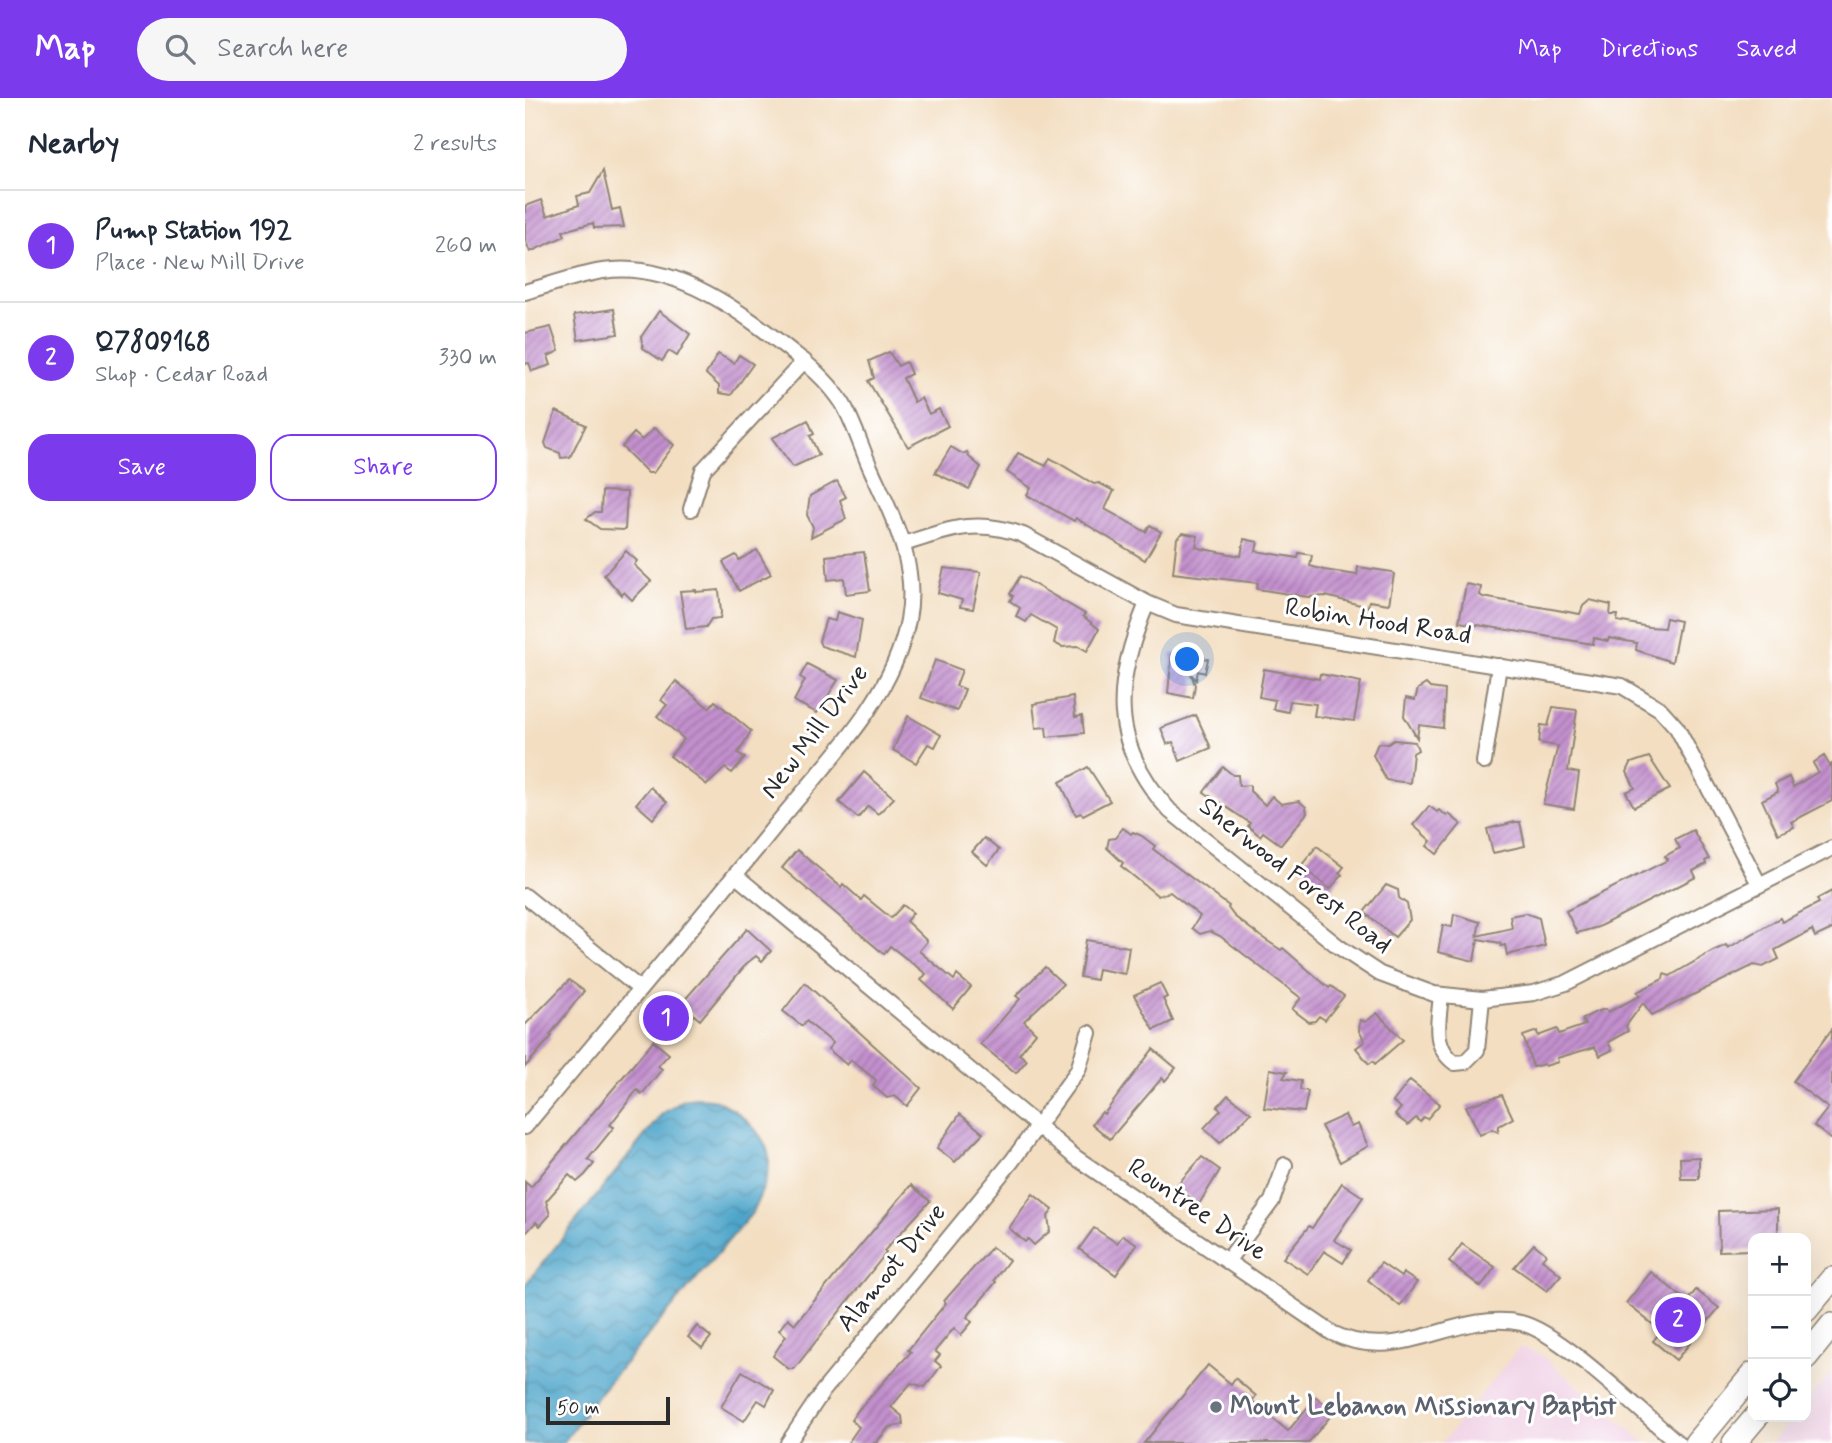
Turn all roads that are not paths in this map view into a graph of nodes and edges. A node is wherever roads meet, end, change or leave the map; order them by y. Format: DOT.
graph roads {
  1 [pos="525,292"];
  2 [pos="804,361"];
  3 [pos="691,509"];
  4 [pos="904,544"];
  5 [pos="1147,604"];
  6 [pos="1499,666"];
  7 [pos="1484,762"];
  8 [pos="1832,848"];
  9 [pos="735,875"];
  10 [pos="1759,884"];
  11 [pos="525,896"];
  12 [pos="640,989"];
  13 [pos="1441,995"];
  14 [pos="1482,999"];
  15 [pos="1089,1033"];
  16 [pos="525,1127"];
  17 [pos="1036,1127"];
  18 [pos="1285,1165"];
  19 [pos="1228,1260"];
  20 [pos="1832,1279"];
  21 [pos="1811,1304"];
  22 [pos="1832,1325"];
  23 [pos="1811,1351"];
  24 [pos="1748,1380"];
  25 [pos="1752,1422"];
  26 [pos="788,1443"];
  27 [pos="1678,1443"];
  28 [pos="1696,1443"];
  29 [pos="1734,1443"];
  1 -- 2 [label="street, New Mill Drive"];
  2 -- 3 [label="street"];
  2 -- 4 [label="street, New Mill Drive"];
  4 -- 5 [label="street, Robin Hood Road"];
  4 -- 9 [label="street, New Mill Drive"];
  5 -- 6 [label="street, Robin Hood Road"];
  5 -- 13 [label="street, Sherwood Forest Road"];
  6 -- 7 [label="street"];
  6 -- 10 [label="street, Robin Hood Road"];
  8 -- 10 [label="street, Sherwood Forest Road"];
  9 -- 12 [label="street, New Mill Drive"];
  9 -- 17 [label="street, Rountree Drive"];
  10 -- 14 [label="street, Sherwood Forest Road"];
  11 -- 12 [label="street"];
  12 -- 16 [label="street, New Mill Drive"];
  13 -- 14 [label="street, Sherwood Forest Road"];
  13 -- 14 [label="street"];
  15 -- 17 [label="street, Alamoot Drive"];
  17 -- 19 [label="street, Rountree Drive"];
  17 -- 26 [label="street, Alamoot Drive"];
  18 -- 19 [label="street"];
  19 -- 27 [label="street, Rountree Drive"];
  20 -- 21 [label="main road"];
  22 -- 23 [label="main road"];
  24 -- 28 [label="main road"];
  25 -- 29 [label="main road"];
}
